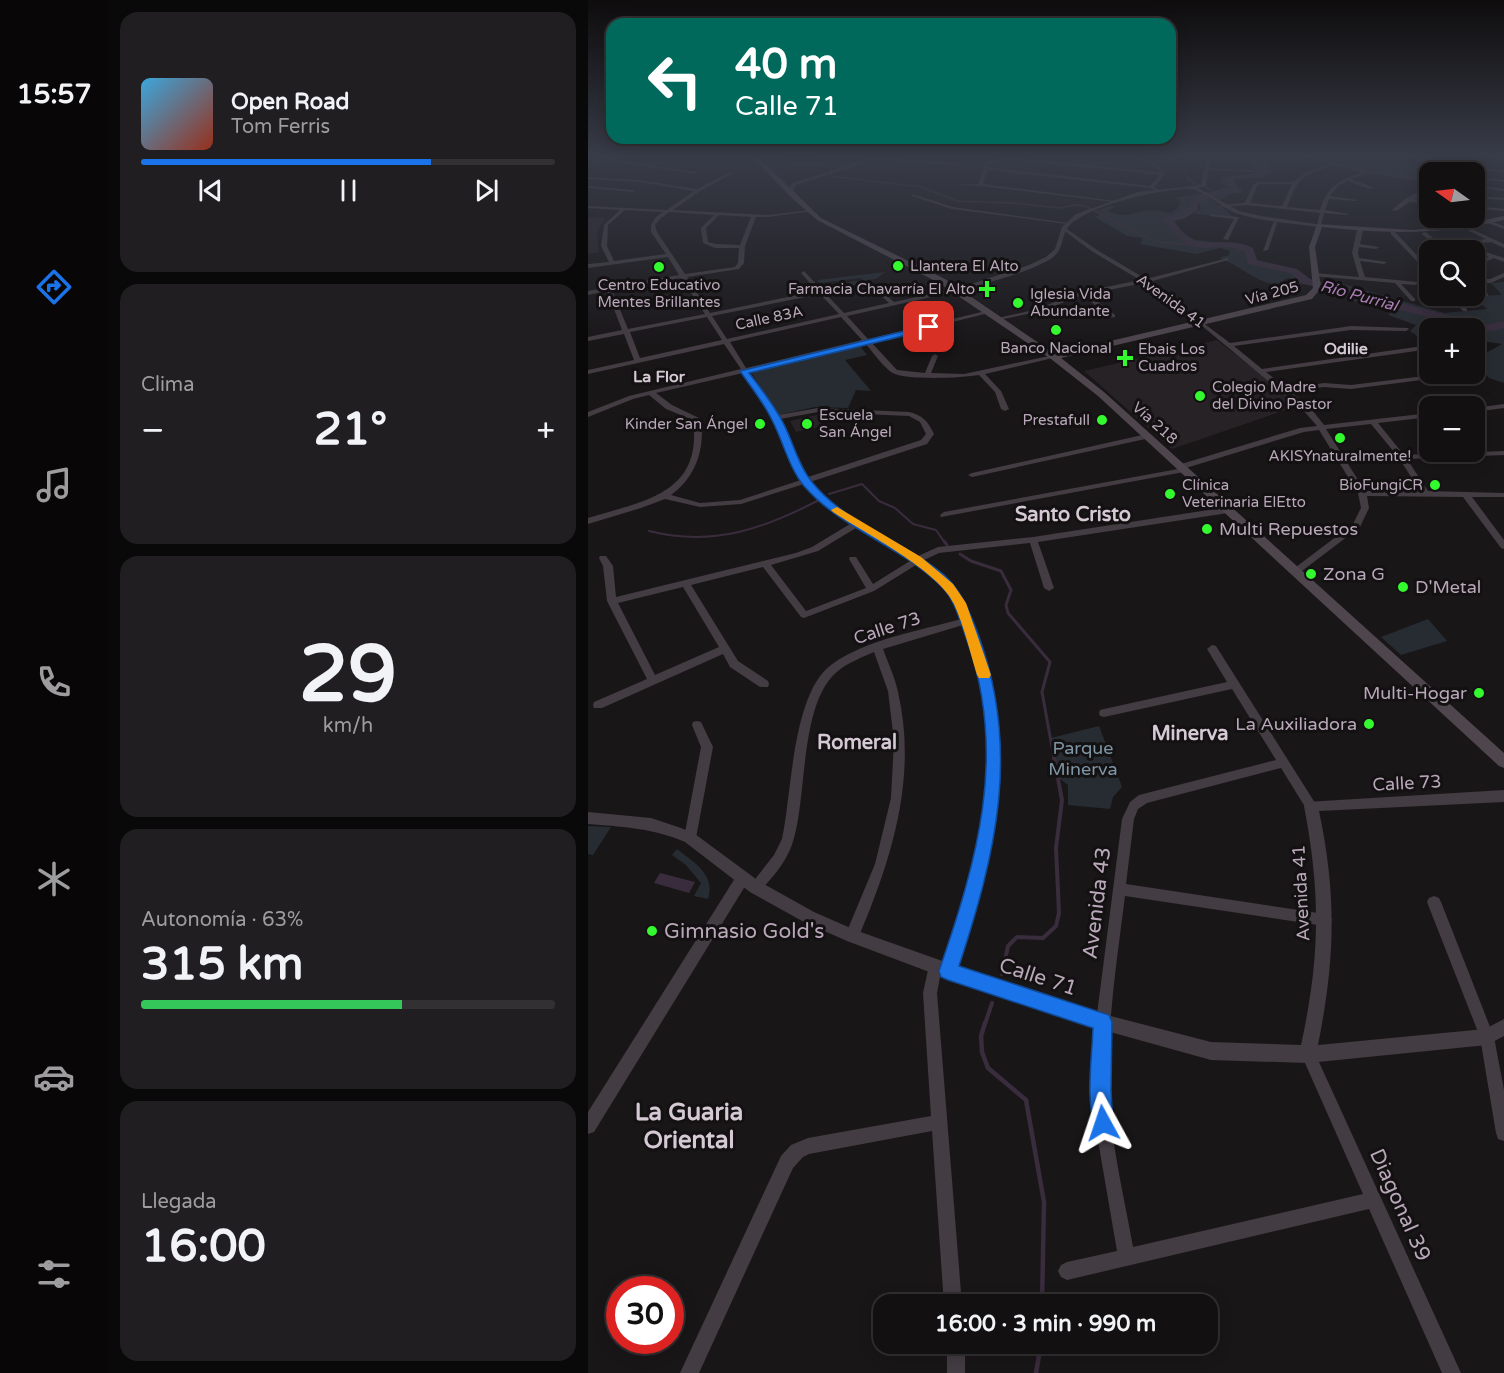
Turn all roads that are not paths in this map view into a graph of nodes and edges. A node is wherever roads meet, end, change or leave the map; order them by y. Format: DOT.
graph roads {
  1 [pos="614,218"];
  2 [pos="660,218"];
  3 [pos="713,218"];
  4 [pos="753,218"];
  5 [pos="821,218"];
  6 [pos="1016,218"];
  7 [pos="1075,218"];
  8 [pos="1237,218"];
  9 [pos="1262,218"];
  10 [pos="1321,218"];
  11 [pos="1504,218"];
  12 [pos="1490,222"];
  13 [pos="1275,223"];
  14 [pos="1485,223"];
  15 [pos="1319,225"];
  16 [pos="1066,226"];
  17 [pos="1467,228"];
  18 [pos="1504,228"];
  19 [pos="1360,230"];
  20 [pos="1393,233"];
  21 [pos="1424,233"];
  22 [pos="1226,239"];
  23 [pos="1431,240"];
  24 [pos="1493,240"];
  25 [pos="1485,241"];
  26 [pos="1356,245"];
  27 [pos="1504,246"];
  28 [pos="743,247"];
  29 [pos="1376,247"];
  30 [pos="1265,250"];
  31 [pos="1485,253"];
  32 [pos="669,255"];
  33 [pos="1492,257"];
  34 [pos="1226,259"];
  35 [pos="1356,259"];
  36 [pos="1485,260"];
  37 [pos="1504,260"];
  38 [pos="1419,261"];
  39 [pos="612,262"];
  40 [pos="1384,262"];
  41 [pos="588,266"];
  42 [pos="804,273"];
  43 [pos="1504,275"];
  44 [pos="685,276"];
  45 [pos="1362,278"];
  46 [pos="1145,281"];
  47 [pos="1396,281"];
  48 [pos="1485,281"];
  49 [pos="1316,282"];
  50 [pos="1415,283"];
  51 [pos="609,289"];
  52 [pos="956,290"];
  53 [pos="879,291"];
  54 [pos="821,292"];
  55 [pos="588,293"];
  56 [pos="1083,293"];
  57 [pos="1413,300"];
  58 [pos="894,305"];
  59 [pos="1461,306"];
  60 [pos="1465,310"];
  61 [pos="990,312"];
  62 [pos="709,315"];
  63 [pos="844,316"];
  64 [pos="1108,317"];
  65 [pos="1000,319"];
  66 [pos="1203,324"];
  67 [pos="1406,329"];
  68 [pos="626,332"];
  69 [pos="588,339"];
  70 [pos="726,341"];
  71 [pos="868,342"];
  72 [pos="1228,345"];
  73 [pos="1419,349"];
  74 [pos="935,356"];
  75 [pos="1054,357"];
  76 [pos="638,361"];
  77 [pos="744,371"];
  78 [pos="1261,371"];
  79 [pos="588,372"];
  80 [pos="982,374"];
  81 [pos="927,375"];
  82 [pos="1419,378"];
  83 [pos="1287,391"];
  84 [pos="651,393"];
  85 [pos="1504,406"];
  86 [pos="1005,409"];
  87 [pos="1485,409"];
  88 [pos="588,415"];
  89 [pos="1419,417"];
  90 [pos="776,418"];
  91 [pos="1374,423"];
  92 [pos="1321,427"];
  93 [pos="1147,436"];
  94 [pos="1504,453"];
  95 [pos="1402,458"];
  96 [pos="1183,469"];
  97 [pos="972,475"];
  98 [pos="806,482"];
  99 [pos="1362,493"];
  100 [pos="1426,494"];
  101 [pos="1466,495"];
  102 [pos="1504,495"];
  103 [pos="664,496"];
  104 [pos="1228,510"];
  105 [pos="944,515"];
  106 [pos="588,521"];
  107 [pos="856,524"];
  108 [pos="1033,540"];
  109 [pos="1504,546"];
  110 [pos="603,558"];
  111 [pos="853,559"];
  112 [pos="917,560"];
  113 [pos="766,564"];
  114 [pos="1295,572"];
  115 [pos="686,584"];
  116 [pos="1049,588"];
  117 [pos="872,589"];
  118 [pos="612,601"];
  119 [pos="967,621"];
  120 [pos="878,648"];
  121 [pos="724,649"];
  122 [pos="1212,649"];
  123 [pos="653,681"];
  124 [pos="764,684"];
  125 [pos="1235,684"];
  126 [pos="598,705"];
  127 [pos="1104,713"];
  128 [pos="697,725"];
  129 [pos="1284,762"];
  130 [pos="1504,762"];
  131 [pos="1504,796"];
  132 [pos="1311,806"];
  133 [pos="588,818"];
  134 [pos="690,838"];
  135 [pos="748,883"];
  136 [pos="1120,890"];
  137 [pos="1434,902"];
  138 [pos="1325,920"];
  139 [pos="852,936"];
  140 [pos="941,968"];
  141 [pos="1103,1022"];
  142 [pos="1504,1027"];
  143 [pos="1487,1037"];
  144 [pos="1308,1054"];
  145 [pos="940,1122"];
  146 [pos="588,1126"];
  147 [pos="1504,1133"];
  148 [pos="1372,1200"];
  149 [pos="1126,1255"];
  150 [pos="1067,1271"];
  151 [pos="952,1294"];
  152 [pos="956,1354"];
  153 [pos="689,1373"];
  154 [pos="956,1373"];
  155 [pos="1452,1373"];
  1 -- 39 [label="street"];
  2 -- 32 [label="street"];
  3 -- 28 [label="street"];
  4 -- 28 [label="street"];
  5 -- 52 [label="main road, Vía 218"];
  6 -- 16 [label="street"];
  7 -- 16 [label="street"];
  8 -- 13 [label="street"];
  8 -- 22 [label="street"];
  9 -- 15 [label="street"];
  10 -- 15 [label="street"];
  11 -- 12 [label="main road"];
  12 -- 14 [label="main road"];
  12 -- 18 [label="street"];
  13 -- 15 [label="street"];
  13 -- 30 [label="street"];
  15 -- 19 [label="main road"];
  15 -- 49 [label="main road, Vía 205"];
  16 -- 46 [label="street, Avenida 41"];
  16 -- 52 [label="street"];
  17 -- 21 [label="main road"];
  17 -- 24 [label="street"];
  19 -- 20 [label="main road"];
  19 -- 26 [label="street"];
  20 -- 21 [label="main road"];
  20 -- 38 [label="street"];
  21 -- 23 [label="street"];
  24 -- 25 [label="street"];
  24 -- 27 [label="street"];
  26 -- 29 [label="street"];
  26 -- 35 [label="street"];
  28 -- 44 [label="street"];
  31 -- 33 [label="street"];
  32 -- 39 [label="street"];
  32 -- 44 [label="street"];
  33 -- 36 [label="street"];
  33 -- 37 [label="street"];
  34 -- 46 [label="street"];
  35 -- 40 [label="street"];
  35 -- 45 [label="street"];
  39 -- 41 [label="street"];
  42 -- 54 [label="street"];
  43 -- 48 [label="street"];
  44 -- 51 [label="street"];
  44 -- 62 [label="street"];
  45 -- 47 [label="street"];
  45 -- 49 [label="street"];
  46 -- 56 [label="street"];
  46 -- 66 [label="street, Avenida 41"];
  47 -- 50 [label="street"];
  47 -- 57 [label="street"];
  49 -- 66 [label="main road, Vía 205"];
  51 -- 55 [label="street"];
  51 -- 68 [label="street"];
  52 -- 58 [label="street, Calle 83A"];
  52 -- 61 [label="main road, Vía 218"];
  53 -- 58 [label="street"];
  54 -- 62 [label="street"];
  54 -- 63 [label="street"];
  56 -- 64 [label="street"];
  56 -- 65 [label="street"];
  58 -- 63 [label="street, Calle 83A"];
  59 -- 60 [label="street"];
  61 -- 65 [label="main road, Vía 218"];
  61 -- 71 [label="street"];
  62 -- 68 [label="street"];
  62 -- 70 [label="street"];
  63 -- 70 [label="street, Calle 83A"];
  63 -- 71 [label="street"];
  65 -- 75 [label="main road, Vía 218"];
  66 -- 72 [label="street, Avenida 41"];
  66 -- 75 [label="main road, Vía 205"];
  67 -- 72 [label="street"];
  68 -- 69 [label="street"];
  68 -- 76 [label="street"];
  70 -- 76 [label="street, Calle 83A"];
  70 -- 77 [label="street"];
  71 -- 77 [label="street"];
  71 -- 81 [label="street"];
  72 -- 78 [label="street, Avenida 41"];
  73 -- 78 [label="street"];
  74 -- 81 [label="street"];
  75 -- 80 [label="street"];
  75 -- 93 [label="main road, Vía 218"];
  76 -- 79 [label="street, Calle 83A"];
  77 -- 84 [label="street"];
  77 -- 90 [label="street"];
  78 -- 83 [label="street, Avenida 41"];
  80 -- 81 [label="street"];
  80 -- 86 [label="street"];
  82 -- 83 [label="street"];
  83 -- 92 [label="street, Avenida 41"];
  84 -- 88 [label="street"];
  84 -- 103 [label="street"];
  85 -- 87 [label="street"];
  89 -- 91 [label="street"];
  90 -- 98 [label="street"];
  90 -- 98 [label="street"];
  91 -- 92 [label="street"];
  91 -- 95 [label="street"];
  92 -- 96 [label="street"];
  92 -- 99 [label="street, Avenida 41"];
  93 -- 96 [label="main road, Vía 218"];
  93 -- 97 [label="street"];
  94 -- 95 [label="street"];
  95 -- 100 [label="street"];
  96 -- 104 [label="main road, Vía 218"];
  96 -- 105 [label="street"];
  98 -- 103 [label="street"];
  98 -- 107 [label="street"];
  99 -- 100 [label="street"];
  99 -- 114 [label="street"];
  100 -- 101 [label="street"];
  101 -- 102 [label="street"];
  101 -- 109 [label="street"];
  103 -- 106 [label="street"];
  104 -- 108 [label="street"];
  104 -- 114 [label="main road, Vía 218"];
  107 -- 112 [label="street"];
  107 -- 113 [label="street"];
  108 -- 112 [label="street"];
  108 -- 116 [label="street"];
  110 -- 118 [label="street"];
  111 -- 117 [label="street"];
  112 -- 117 [label="street"];
  112 -- 119 [label="street"];
  113 -- 115 [label="street"];
  113 -- 117 [label="street"];
  114 -- 130 [label="main road, Vía 218"];
  115 -- 118 [label="street"];
  115 -- 121 [label="street"];
  118 -- 123 [label="street"];
  119 -- 120 [label="street, Calle 73"];
  119 -- 140 [label="street"];
  120 -- 135 [label="street, Calle 73"];
  120 -- 139 [label="street"];
  121 -- 123 [label="street"];
  121 -- 124 [label="street"];
  122 -- 125 [label="street, Avenida 41"];
  123 -- 126 [label="street"];
  125 -- 127 [label="street"];
  125 -- 129 [label="street, Avenida 41"];
  128 -- 134 [label="street"];
  129 -- 132 [label="street, Avenida 41"];
  129 -- 136 [label="street, Avenida 43"];
  131 -- 132 [label="street, Calle 73"];
  132 -- 138 [label="street, Avenida 41"];
  133 -- 134 [label="street, Calle 71"];
  134 -- 135 [label="street, Calle 71"];
  135 -- 139 [label="street, Calle 71"];
  135 -- 146 [label="street"];
  136 -- 138 [label="street"];
  136 -- 141 [label="street, Avenida 43"];
  137 -- 143 [label="street"];
  138 -- 144 [label="street, Avenida 41"];
  139 -- 140 [label="street, Calle 71"];
  140 -- 141 [label="street, Calle 71"];
  140 -- 145 [label="street"];
  141 -- 144 [label="street, Calle 71"];
  141 -- 149 [label="street, Avenida 43"];
  142 -- 143 [label="street, Calle 71"];
  143 -- 144 [label="street, Calle 71"];
  143 -- 147 [label="street"];
  144 -- 148 [label="street, Diagonal 39"];
  145 -- 151 [label="street"];
  145 -- 153 [label="street"];
  148 -- 149 [label="street"];
  148 -- 155 [label="street, Diagonal 39"];
  149 -- 150 [label="street"];
  152 -- 154 [label="street"];
}
